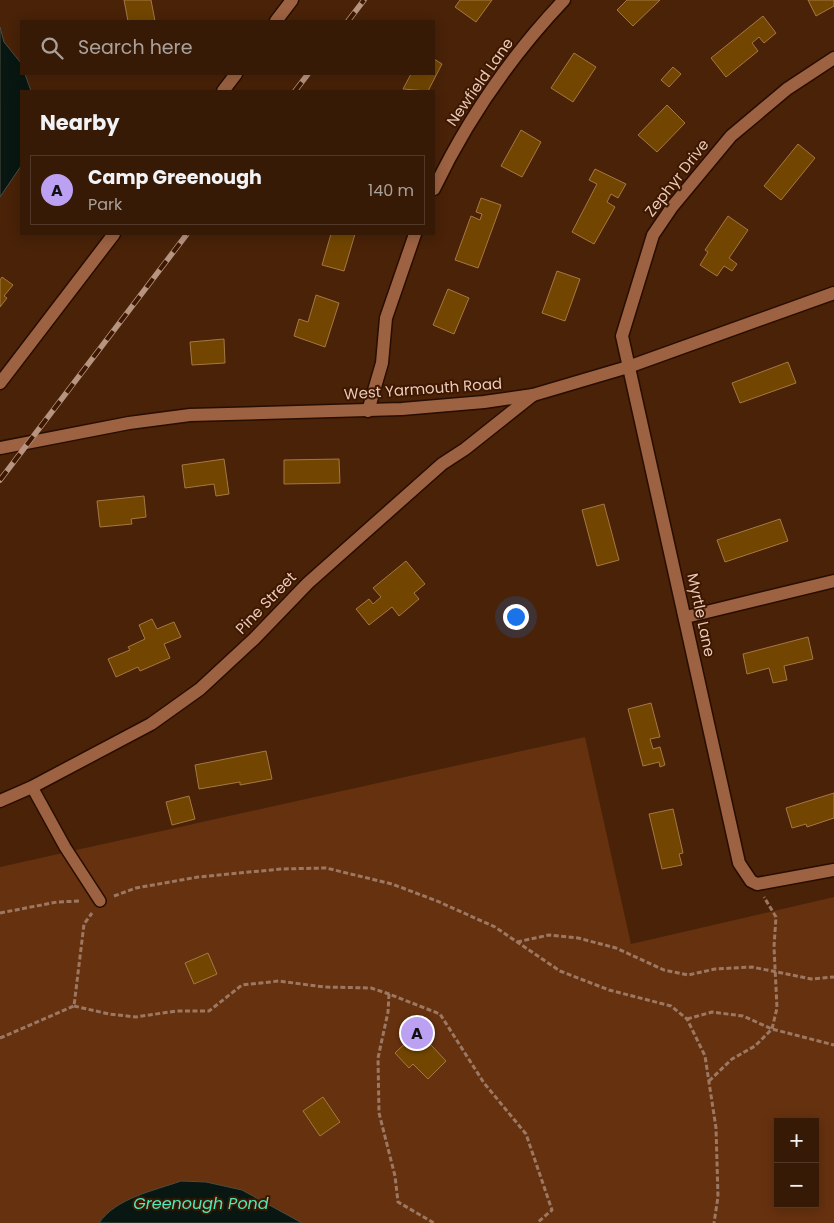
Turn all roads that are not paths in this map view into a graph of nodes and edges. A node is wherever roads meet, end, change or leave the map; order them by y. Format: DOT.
graph roads {
  1 [pos="292,0"];
  2 [pos="564,0"];
  3 [pos="277,20"];
  4 [pos="834,58"];
  5 [pos="235,75"];
  6 [pos="224,90"];
  7 [pos="435,187"];
  8 [pos="113,235"];
  9 [pos="415,235"];
  10 [pos="834,293"];
  11 [pos="628,366"];
  12 [pos="0,383"];
  13 [pos="533,395"];
  14 [pos="368,411"];
  15 [pos="0,448"];
  16 [pos="834,582"];
  17 [pos="686,617"];
  18 [pos="32,787"];
  19 [pos="0,801"];
  20 [pos="834,870"];
  21 [pos="100,901"];
  1 -- 3 [label="street"];
  2 -- 7 [label="street, Newfield Lane"];
  4 -- 11 [label="street, Zephyr Drive"];
  5 -- 6 [label="street"];
  8 -- 12 [label="street"];
  9 -- 14 [label="street"];
  10 -- 11 [label="street, West Yarmouth Road"];
  11 -- 13 [label="street, West Yarmouth Road"];
  11 -- 17 [label="street, Myrtle Lane"];
  13 -- 14 [label="street, West Yarmouth Road"];
  13 -- 18 [label="street, Pine Street"];
  14 -- 15 [label="street, West Yarmouth Road"];
  16 -- 17 [label="street"];
  17 -- 20 [label="street, Myrtle Lane"];
  18 -- 19 [label="street, Pine Street"];
  18 -- 21 [label="lane"];
}
